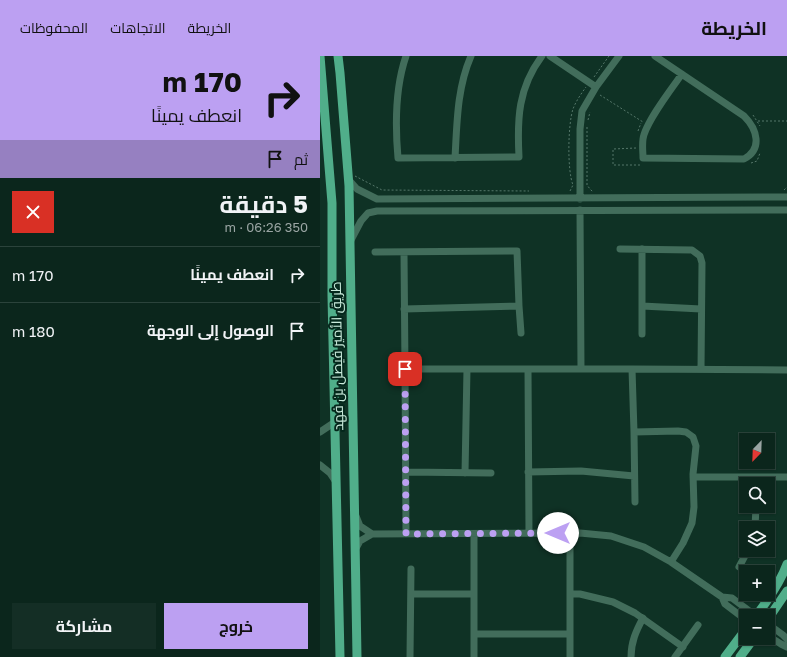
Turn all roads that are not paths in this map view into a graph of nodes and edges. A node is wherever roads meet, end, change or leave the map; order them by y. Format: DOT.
graph roads {
  1 [pos="320,56"];
  2 [pos="338,56"];
  3 [pos="406,56"];
  4 [pos="471,56"];
  5 [pos="542,56"];
  6 [pos="550,56"];
  7 [pos="618,56"];
  8 [pos="655,56"];
  9 [pos="682,74"];
  10 [pos="595,89"];
  11 [pos="455,158"];
  12 [pos="349,180"];
  13 [pos="787,197"];
  14 [pos="580,198"];
  15 [pos="455,199"];
  16 [pos="580,210"];
  17 [pos="787,210"];
  18 [pos="418,211"];
  19 [pos="350,242"];
  20 [pos="620,249"];
  21 [pos="642,249"];
  22 [pos="375,252"];
  23 [pos="404,252"];
  24 [pos="518,306"];
  25 [pos="642,306"];
  26 [pos="404,309"];
  27 [pos="701,309"];
  28 [pos="521,333"];
  29 [pos="642,334"];
  30 [pos="405,369"];
  31 [pos="467,369"];
  32 [pos="528,369"];
  33 [pos="581,369"];
  34 [pos="632,369"];
  35 [pos="701,369"];
  36 [pos="787,370"];
  37 [pos="335,422"];
  38 [pos="320,432"];
  39 [pos="634,432"];
  40 [pos="320,465"];
  41 [pos="406,472"];
  42 [pos="528,472"];
  43 [pos="465,473"];
  44 [pos="491,473"];
  45 [pos="634,476"];
  46 [pos="694,477"];
  47 [pos="787,477"];
  48 [pos="775,479"];
  49 [pos="739,480"];
  50 [pos="336,482"];
  51 [pos="635,502"];
  52 [pos="354,509"];
  53 [pos="528,533"];
  54 [pos="570,533"];
  55 [pos="372,534"];
  56 [pos="406,534"];
  57 [pos="474,534"];
  58 [pos="355,550"];
  59 [pos="671,562"];
  60 [pos="787,564"];
  61 [pos="411,569"];
  62 [pos="787,591"];
  63 [pos="411,594"];
  64 [pos="474,594"];
  65 [pos="570,594"];
  66 [pos="722,597"];
  67 [pos="747,609"];
  68 [pos="762,609"];
  69 [pos="775,609"];
  70 [pos="739,615"];
  71 [pos="643,618"];
  72 [pos="698,625"];
  73 [pos="775,629"];
  74 [pos="474,634"];
  75 [pos="570,634"];
  76 [pos="739,638"];
  77 [pos="787,639"];
  78 [pos="775,640"];
  79 [pos="749,645"];
  80 [pos="787,646"];
  81 [pos="683,647"];
  82 [pos="340,657"];
  83 [pos="357,657"];
  84 [pos="410,657"];
  85 [pos="474,657"];
  86 [pos="570,657"];
  87 [pos="631,657"];
  88 [pos="675,657"];
  89 [pos="725,657"];
  90 [pos="740,657"];
  1 -- 37 [label="main road, طريق الأمير فيصل بن فهد"];
  2 -- 12 [label="main road, طريق الأمير فيصل بن فهد"];
  3 -- 11 [label="street"];
  4 -- 11 [label="street"];
  5 -- 11 [label="street"];
  6 -- 10 [label="street"];
  7 -- 10 [label="street"];
  8 -- 9 [label="street"];
  9 -- 9 [label="street"];
  10 -- 14 [label="street"];
  12 -- 15 [label="street"];
  12 -- 19 [label="main road, طريق الأمير فيصل بن فهد"];
  13 -- 14 [label="street"];
  14 -- 15 [label="street"];
  15 -- 18 [label="street"];
  16 -- 17 [label="street"];
  16 -- 18 [label="street"];
  16 -- 33 [label="street"];
  18 -- 19 [label="street"];
  19 -- 52 [label="main road, طريق الأمير فيصل بن فهد"];
  20 -- 21 [label="street"];
  21 -- 25 [label="street"];
  21 -- 27 [label="street"];
  22 -- 23 [label="street"];
  23 -- 24 [label="street"];
  23 -- 26 [label="street"];
  24 -- 26 [label="street"];
  24 -- 28 [label="street"];
  25 -- 27 [label="street"];
  25 -- 29 [label="street"];
  26 -- 30 [label="street"];
  27 -- 35 [label="street"];
  30 -- 31 [label="street"];
  30 -- 41 [label="street"];
  31 -- 32 [label="street"];
  31 -- 43 [label="street"];
  32 -- 33 [label="street"];
  32 -- 42 [label="street"];
  33 -- 34 [label="street"];
  34 -- 35 [label="street"];
  34 -- 39 [label="street"];
  35 -- 36 [label="street"];
  37 -- 38 [label="street"];
  37 -- 50 [label="main road, طريق الأمير فيصل بن فهد"];
  39 -- 45 [label="street"];
  39 -- 46 [label="street"];
  40 -- 50 [label="street"];
  41 -- 43 [label="street"];
  41 -- 56 [label="street"];
  42 -- 45 [label="street"];
  42 -- 53 [label="street"];
  43 -- 44 [label="street"];
  45 -- 51 [label="street"];
  46 -- 49 [label="street"];
  46 -- 59 [label="street"];
  47 -- 48 [label="street"];
  50 -- 82 [label="main road, طريق الأمير فيصل بن فهد"];
  52 -- 55 [label="street"];
  52 -- 58 [label="main road, طريق الأمير فيصل بن فهد"];
  53 -- 54 [label="street"];
  53 -- 57 [label="street"];
  54 -- 59 [label="street"];
  54 -- 65 [label="street"];
  55 -- 56 [label="street"];
  55 -- 58 [label="street"];
  56 -- 57 [label="street"];
  57 -- 64 [label="street"];
  58 -- 83 [label="main road, طريق الأمير فيصل بن فهد"];
  59 -- 66 [label="street"];
  60 -- 68 [label="main road"];
  61 -- 63 [label="street"];
  62 -- 69 [label="main road"];
  63 -- 64 [label="street"];
  63 -- 84 [label="street"];
  64 -- 74 [label="street"];
  65 -- 71 [label="street"];
  65 -- 75 [label="street"];
  66 -- 67 [label="street"];
  66 -- 70 [label="street"];
  71 -- 81 [label="street"];
  71 -- 87 [label="street"];
  72 -- 81 [label="street"];
  73 -- 77 [label="street"];
  74 -- 75 [label="street"];
  74 -- 85 [label="street"];
  75 -- 86 [label="street"];
  76 -- 89 [label="main road"];
  78 -- 80 [label="street"];
  79 -- 90 [label="main road"];
  81 -- 88 [label="street"];
}
